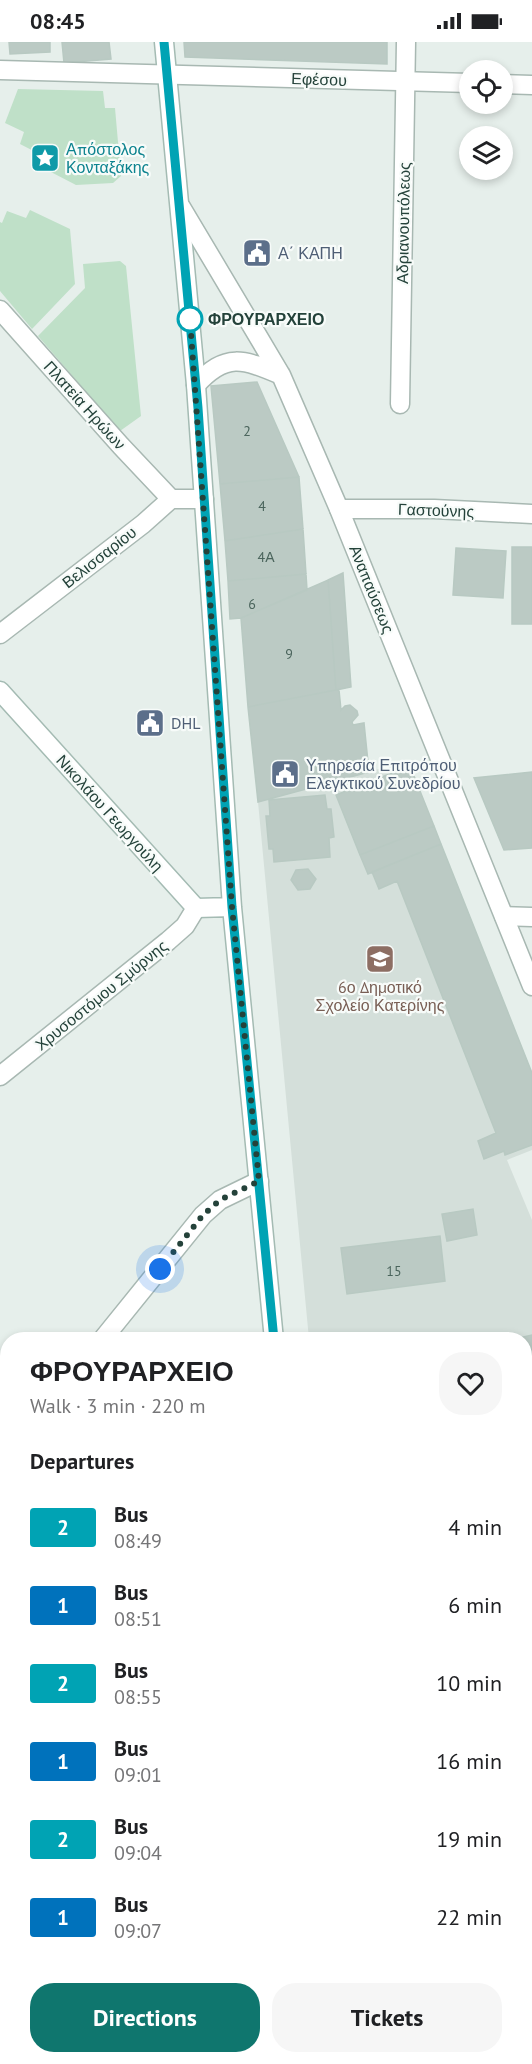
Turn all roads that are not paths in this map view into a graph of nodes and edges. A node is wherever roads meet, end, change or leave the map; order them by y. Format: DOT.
graph roads {
  1 [pos="164,42"];
  2 [pos="406,42"];
  3 [pos="0,70"];
  4 [pos="168,74"];
  5 [pos="405,82"];
  6 [pos="459,83"];
  7 [pos="513,84"];
  8 [pos="532,85"];
  9 [pos="181,207"];
  10 [pos="0,310"];
  11 [pos="280,375"];
  12 [pos="196,386"];
  13 [pos="400,404"];
  14 [pos="171,499"];
  15 [pos="204,499"];
  16 [pos="339,509"];
  17 [pos="532,514"];
  18 [pos="0,634"];
  19 [pos="0,691"];
  20 [pos="232,907"];
  21 [pos="196,908"];
  22 [pos="504,916"];
  23 [pos="532,917"];
  24 [pos="532,986"];
  25 [pos="0,1076"];
  26 [pos="259,1181"];
  27 [pos="108,1332"];
  28 [pos="273,1332"];
  1 -- 4 [label="street"];
  2 -- 5 [label="street, Αδριανουπόλεως"];
  3 -- 4 [label="street"];
  4 -- 5 [label="street, Εφέσου"];
  4 -- 9 [label="street"];
  5 -- 6 [label="street, Εφέσου"];
  5 -- 13 [label="street, Αδριανουπόλεως"];
  7 -- 8 [label="street"];
  9 -- 11 [label="street, Αναπαύσεως"];
  9 -- 12 [label="street"];
  10 -- 14 [label="street, Πλατεία Ηρώων"];
  11 -- 12 [label="street"];
  11 -- 16 [label="street, Αναπαύσεως"];
  12 -- 15 [label="street"];
  14 -- 15 [label="street"];
  14 -- 18 [label="street, Βελισσαρίου"];
  15 -- 20 [label="street"];
  16 -- 17 [label="street, Γαστούνης"];
  16 -- 22 [label="street, Αναπαύσεως"];
  19 -- 21 [label="street, Νικολάου Γεωργούλη"];
  20 -- 21 [label="street"];
  20 -- 26 [label="street"];
  21 -- 25 [label="street, Χρυσοστόμου Σμύρνης"];
  22 -- 23 [label="street"];
  22 -- 24 [label="street, Αναπαύσεως"];
  26 -- 27 [label="street"];
  26 -- 28 [label="street"];
}
